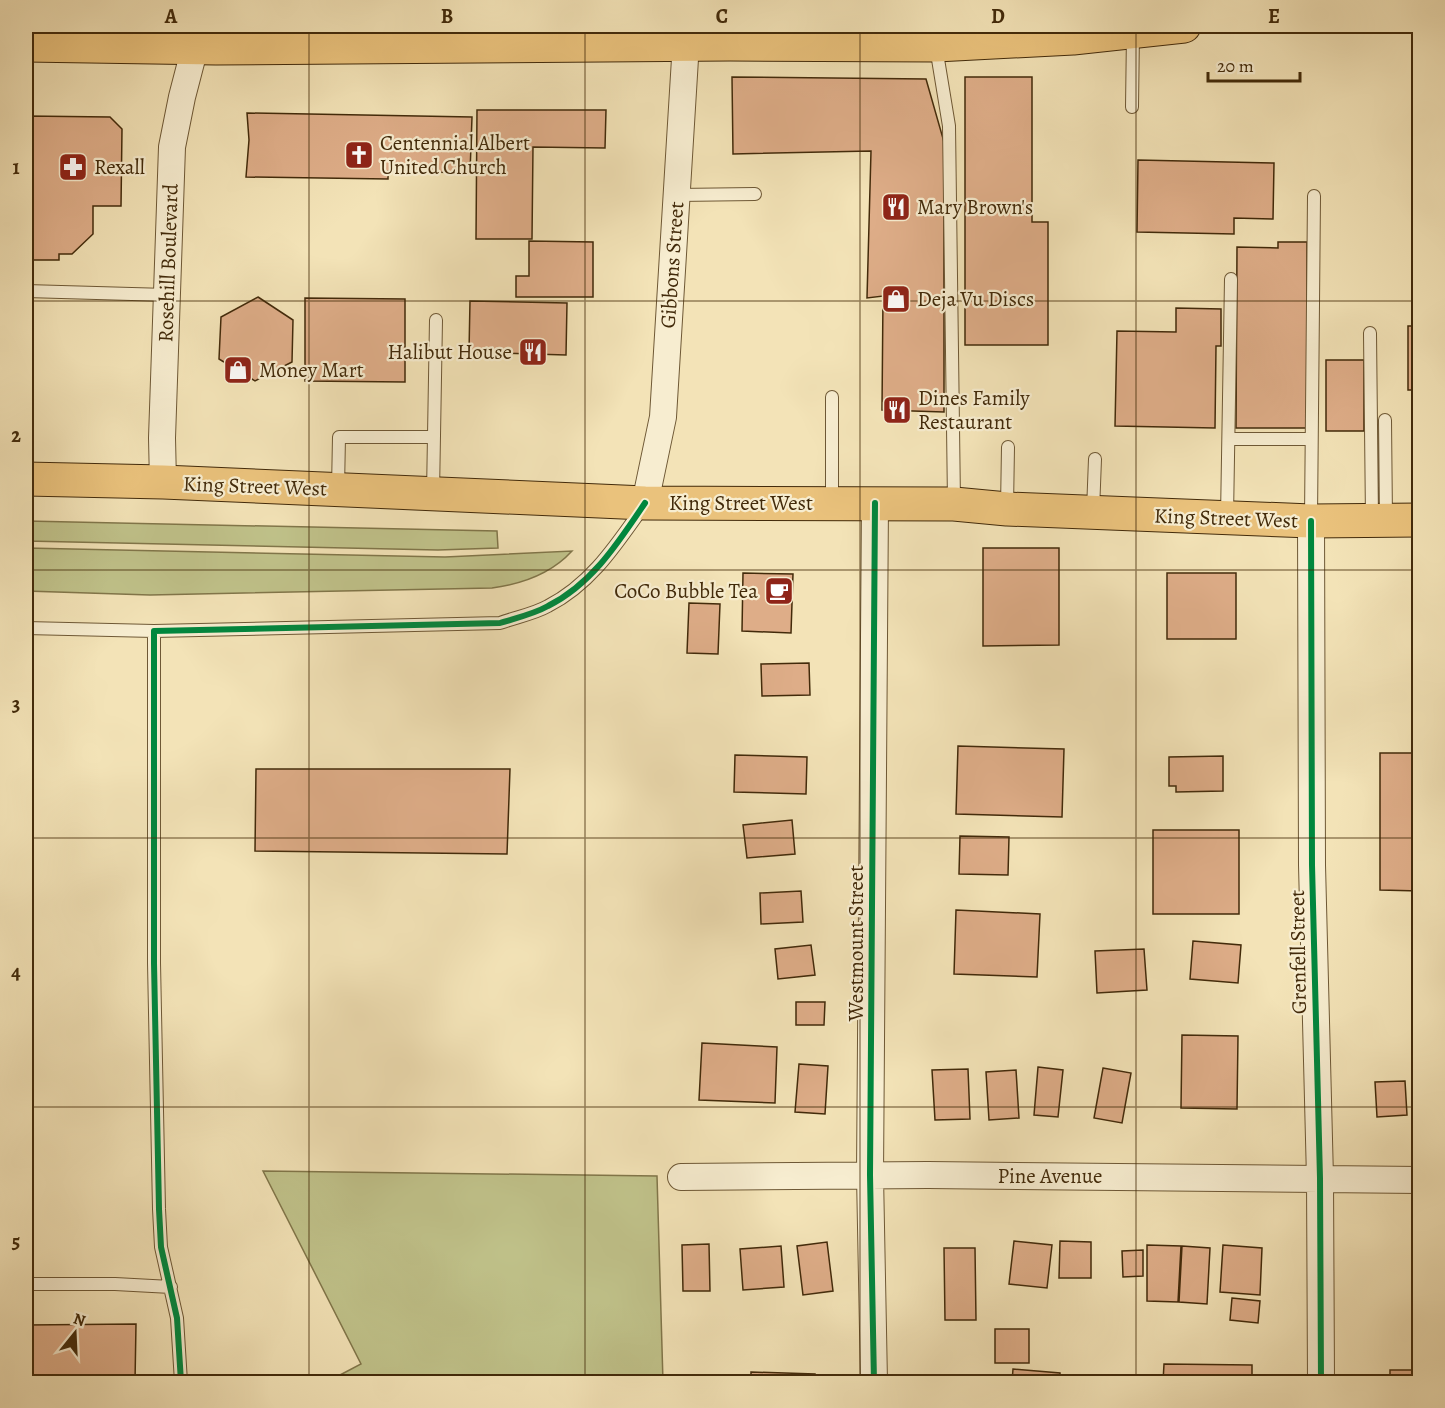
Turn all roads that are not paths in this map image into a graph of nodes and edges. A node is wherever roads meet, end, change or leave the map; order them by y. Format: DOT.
graph roads {
  1 [pos="1184,26"];
  2 [pos="1133,32"];
  3 [pos="687,35"];
  4 [pos="209,40"];
  5 [pos="26,45"];
  6 [pos="936,45"];
  7 [pos="1132,107"];
  8 [pos="755,194"];
  9 [pos="677,195"];
  10 [pos="1314,196"];
  11 [pos="1231,279"];
  12 [pos="26,291"];
  13 [pos="167,295"];
  14 [pos="436,320"];
  15 [pos="1370,333"];
  16 [pos="832,397"];
  17 [pos="1385,420"];
  18 [pos="434,437"];
  19 [pos="1229,439"];
  20 [pos="1310,439"];
  21 [pos="1008,447"];
  22 [pos="1095,459"];
  23 [pos="26,479"];
  24 [pos="163,482"];
  25 [pos="338,490"];
  26 [pos="433,494"];
  27 [pos="832,503"];
  28 [pos="875,503"];
  29 [pos="645,504"];
  30 [pos="954,504"];
  31 [pos="1007,509"];
  32 [pos="1094,512"];
  33 [pos="1227,517"];
  34 [pos="1379,520"];
  35 [pos="1419,520"];
  36 [pos="1311,521"];
  37 [pos="26,628"];
  38 [pos="154,631"];
  39 [pos="870,1175"];
  40 [pos="681,1177"];
  41 [pos="1320,1179"];
  42 [pos="1419,1180"];
  43 [pos="26,1284"];
  44 [pos="171,1287"];
  45 [pos="181,1383"];
  46 [pos="874,1383"];
  47 [pos="1321,1383"];
  1 -- 2 [label="main road"];
  2 -- 6 [label="main road"];
  2 -- 7 [label="lane"];
  3 -- 4 [label="main road"];
  3 -- 6 [label="main road"];
  3 -- 9 [label="street, Gibbons Street"];
  4 -- 5 [label="main road"];
  4 -- 13 [label="street, Rosehill Boulevard"];
  6 -- 30 [label="lane"];
  8 -- 9 [label="lane"];
  9 -- 29 [label="street, Gibbons Street"];
  10 -- 20 [label="lane"];
  11 -- 19 [label="lane"];
  12 -- 13 [label="lane"];
  13 -- 24 [label="street, Rosehill Boulevard"];
  14 -- 18 [label="lane"];
  15 -- 34 [label="lane"];
  16 -- 27 [label="lane"];
  17 -- 34 [label="lane"];
  18 -- 25 [label="lane"];
  18 -- 26 [label="lane"];
  19 -- 20 [label="lane"];
  19 -- 33 [label="lane"];
  20 -- 36 [label="lane"];
  21 -- 31 [label="lane"];
  22 -- 32 [label="lane"];
  23 -- 24 [label="main road, King Street West"];
  24 -- 25 [label="main road, King Street West"];
  25 -- 26 [label="main road, King Street West"];
  26 -- 29 [label="main road, King Street West"];
  27 -- 28 [label="main road, King Street West"];
  27 -- 29 [label="main road, King Street West"];
  28 -- 30 [label="main road, King Street West"];
  28 -- 39 [label="street, Westmount Street"];
  29 -- 38 [label="lane"];
  30 -- 31 [label="main road, King Street West"];
  31 -- 32 [label="main road, King Street West"];
  32 -- 33 [label="main road, King Street West"];
  33 -- 36 [label="main road, King Street West"];
  34 -- 35 [label="main road, King Street West"];
  34 -- 36 [label="main road, King Street West"];
  36 -- 41 [label="street, Grenfell Street"];
  37 -- 38 [label="lane"];
  38 -- 44 [label="lane"];
  39 -- 40 [label="street, Pine Avenue"];
  39 -- 41 [label="street, Pine Avenue"];
  39 -- 46 [label="street, Westmount Street"];
  41 -- 42 [label="street, Pine Avenue"];
  41 -- 47 [label="street, Grenfell Street"];
  43 -- 44 [label="lane"];
  44 -- 45 [label="lane"];
}
